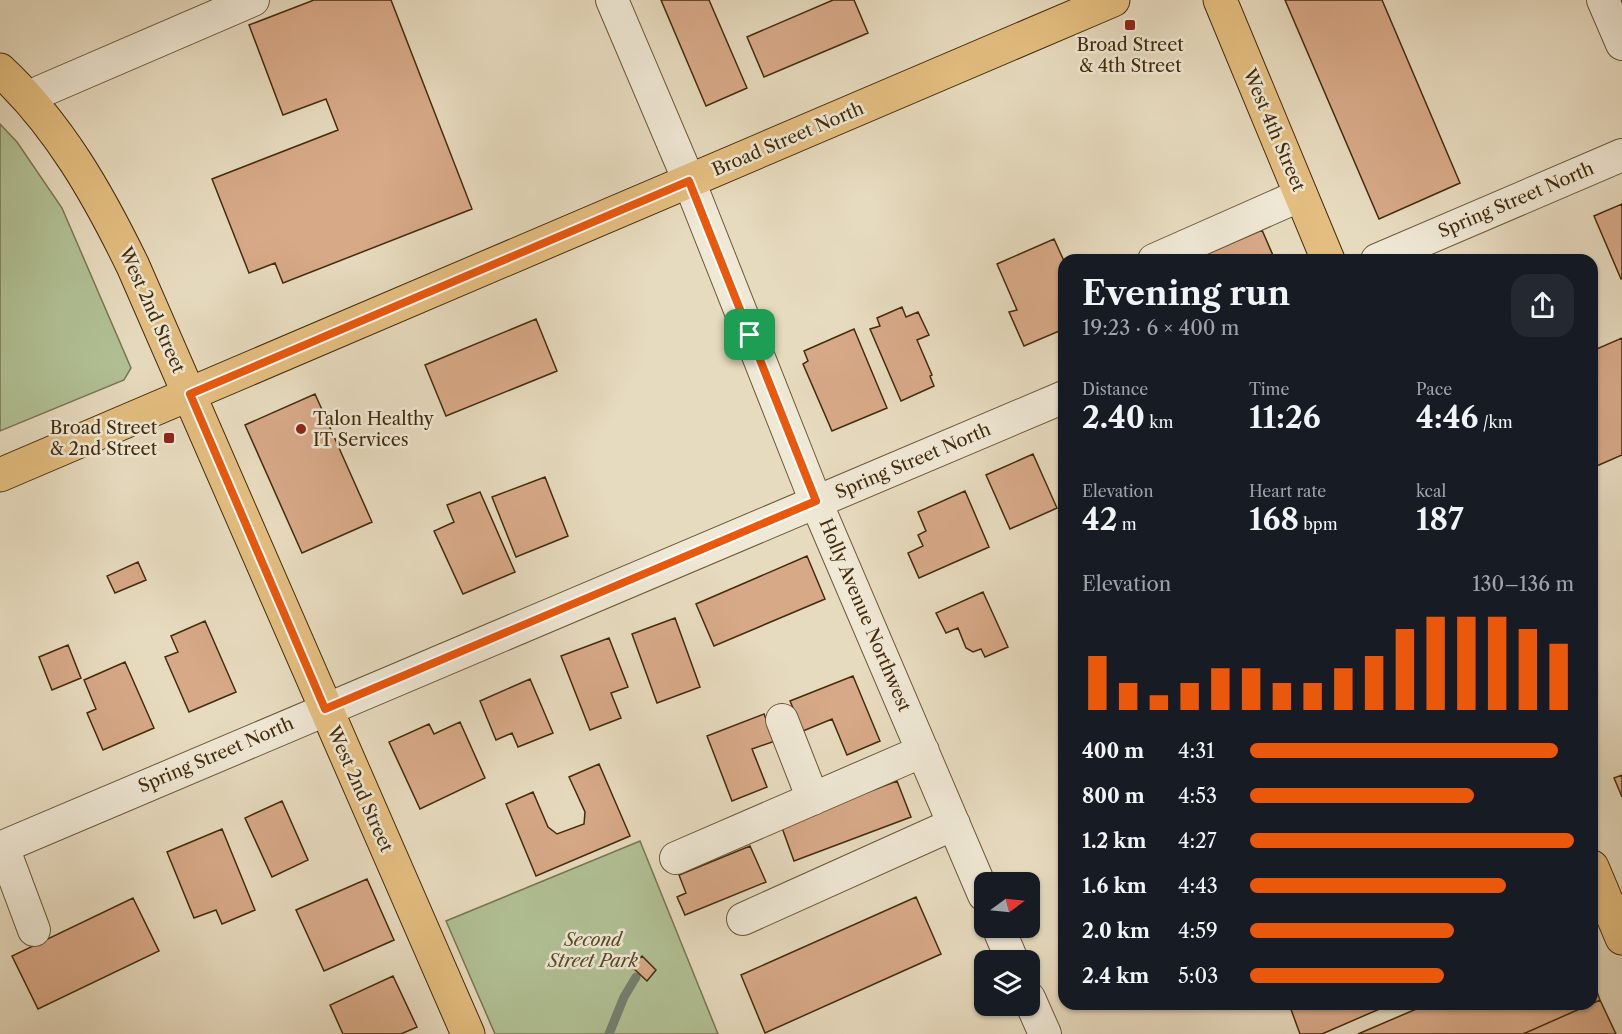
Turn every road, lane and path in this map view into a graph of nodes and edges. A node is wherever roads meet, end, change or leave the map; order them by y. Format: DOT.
graph roads {
  1 [pos="253,0"];
  2 [pos="612,0"];
  3 [pos="1113,0"];
  4 [pos="1220,0"];
  5 [pos="1603,0"];
  6 [pos="1622,44"];
  7 [pos="0,70"];
  8 [pos="28,97"];
  9 [pos="1622,155"];
  10 [pos="689,181"];
  11 [pos="1301,195"];
  12 [pos="1168,254"];
  13 [pos="1326,254"];
  14 [pos="1391,254"];
  15 [pos="190,394"];
  16 [pos="1058,400"];
  17 [pos="0,475"];
  18 [pos="816,501"];
  19 [pos="325,709"];
  20 [pos="782,720"];
  21 [pos="923,752"];
  22 [pos="813,799"];
  23 [pos="954,824"];
  24 [pos="2,847"];
  25 [pos="676,858"];
  26 [pos="974,872"];
  27 [pos="1598,881"];
  28 [pos="743,919"];
  29 [pos="34,930"];
  30 [pos="1622,938"];
  31 [pos="1032,1016"];
  32 [pos="1035,1031"];
  33 [pos="468,1034"];
  1 -- 8 [label="street"];
  2 -- 10 [label="street, Holly Avenue Northwest"];
  3 -- 10 [label="main road, Broad Street North"];
  4 -- 11 [label="main road, West 4th Street"];
  5 -- 6 [label="street"];
  7 -- 8 [label="main road, West 2nd Street"];
  8 -- 15 [label="main road, West 2nd Street"];
  9 -- 14 [label="street, Spring Street North"];
  10 -- 15 [label="main road, Broad Street North"];
  10 -- 18 [label="street, Holly Avenue Northwest"];
  11 -- 12 [label="street"];
  11 -- 13 [label="main road, West 4th Street"];
  15 -- 17 [label="main road, Broad Street North"];
  15 -- 19 [label="main road, West 2nd Street"];
  16 -- 18 [label="street, Spring Street North"];
  18 -- 19 [label="street, Spring Street North"];
  18 -- 21 [label="street, Holly Avenue Northwest"];
  19 -- 24 [label="street, Spring Street North"];
  19 -- 33 [label="main road, West 2nd Street"];
  20 -- 22 [label="street"];
  21 -- 22 [label="street"];
  21 -- 23 [label="street, Holly Avenue Northwest"];
  22 -- 25 [label="street"];
  23 -- 26 [label="street, Holly Avenue Northwest"];
  23 -- 28 [label="street"];
  24 -- 29 [label="street"];
  27 -- 30 [label="main road"];
  31 -- 32 [label="street"];
}
